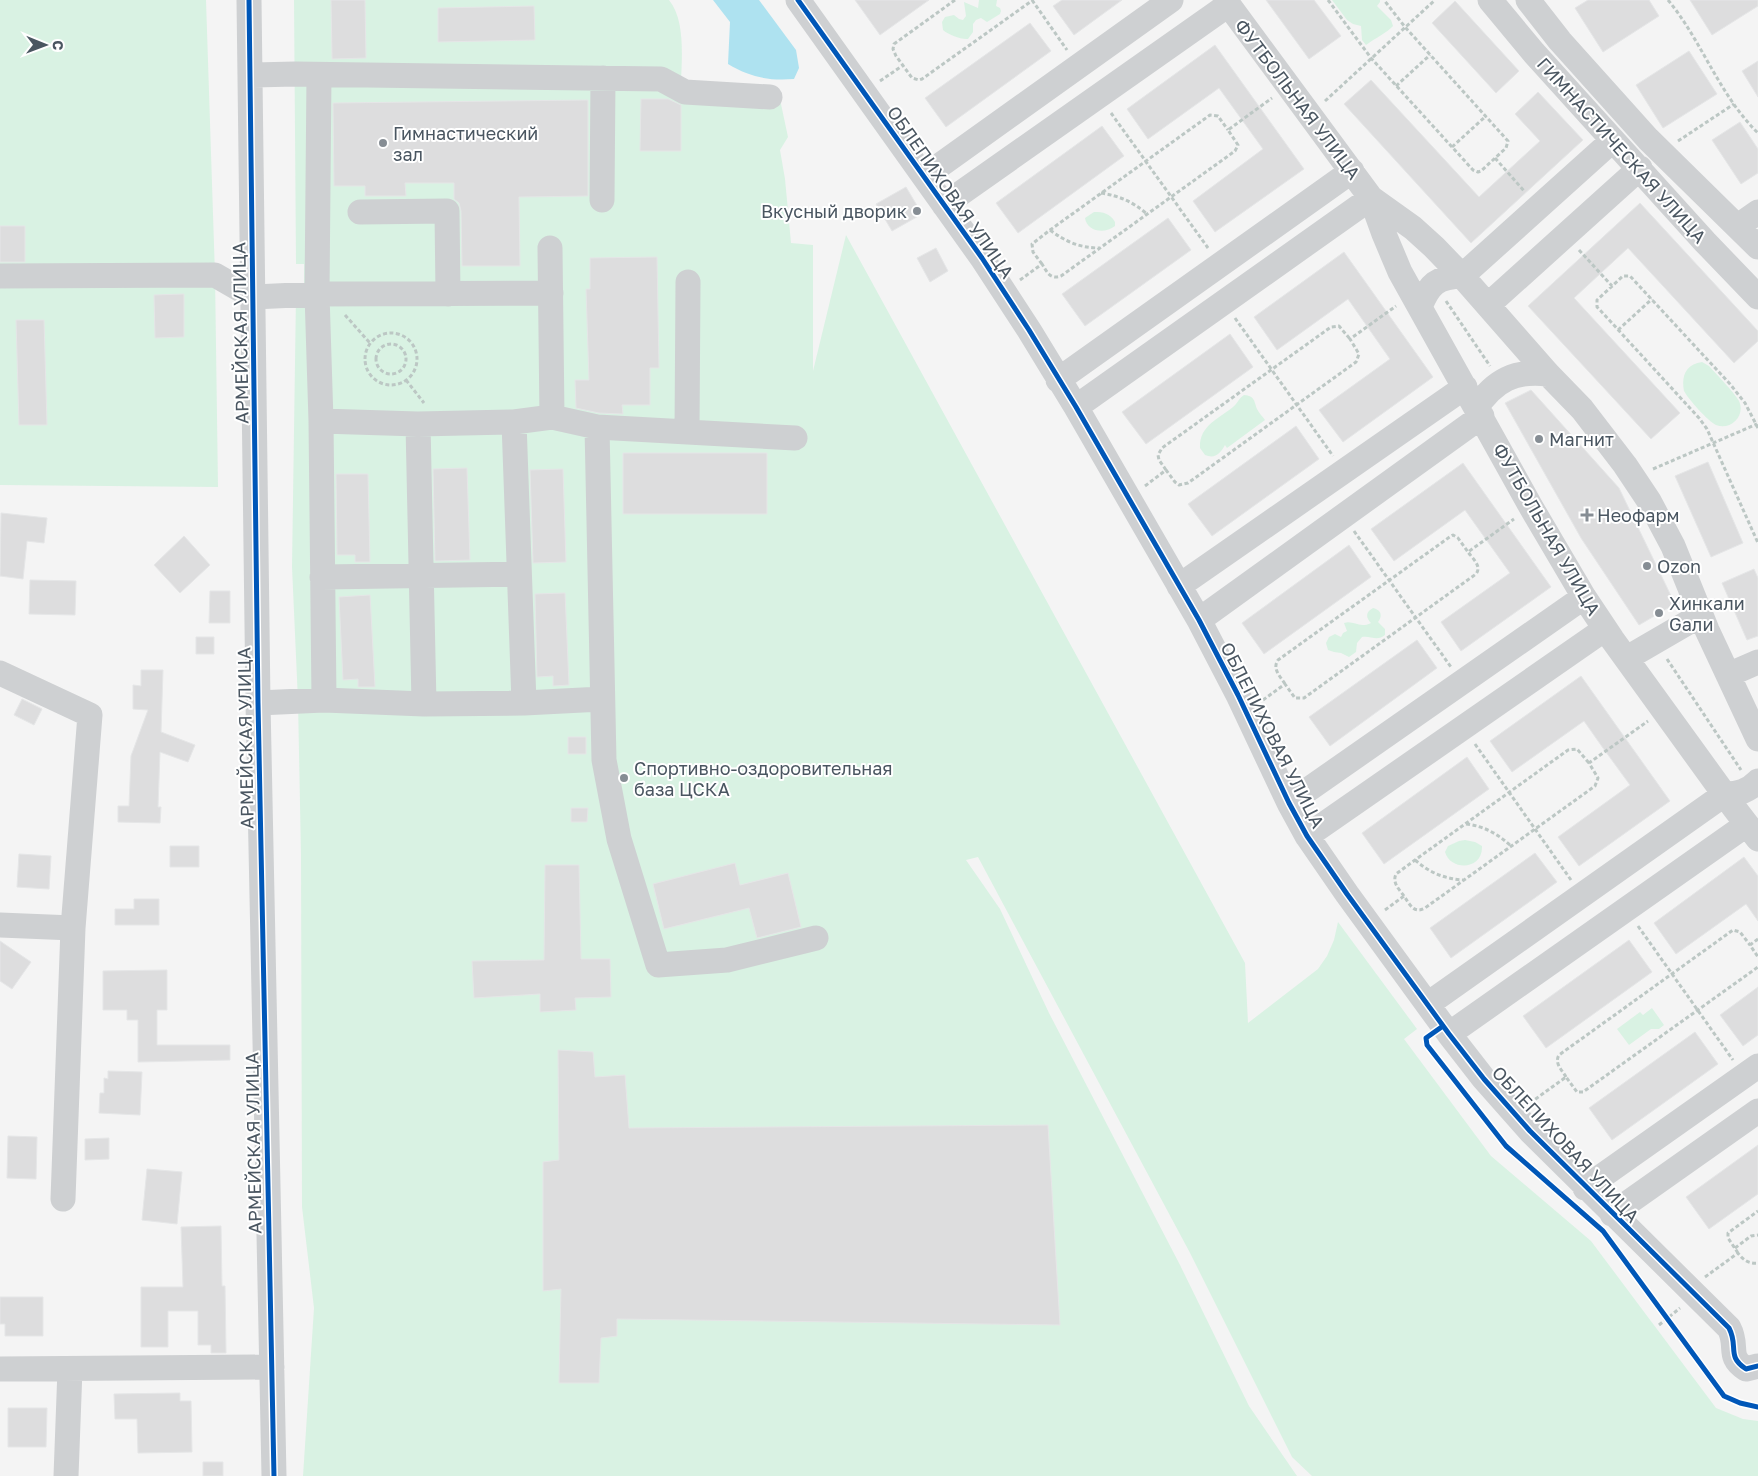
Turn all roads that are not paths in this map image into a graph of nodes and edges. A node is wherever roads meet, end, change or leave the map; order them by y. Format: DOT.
graph roads {
  1 [pos="250,0"];
  2 [pos="1171,0"];
  3 [pos="1490,0"];
  4 [pos="1528,0"];
  5 [pos="1226,2"];
  6 [pos="806,3"];
  7 [pos="250,75"];
  8 [pos="320,75"];
  9 [pos="603,78"];
  10 [pos="770,97"];
  11 [pos="1613,140"];
  12 [pos="1640,168"];
  13 [pos="1352,171"];
  14 [pos="924,176"];
  15 [pos="1371,198"];
  16 [pos="602,200"];
  17 [pos="944,205"];
  18 [pos="360,212"];
  19 [pos="1748,219"];
  20 [pos="1758,247"];
  21 [pos="550,248"];
  22 [pos="0,276"];
  23 [pos="1462,276"];
  24 [pos="688,282"];
  25 [pos="321,294"];
  26 [pos="448,294"];
  27 [pos="551,294"];
  28 [pos="1422,295"];
  29 [pos="253,297"];
  30 [pos="1758,297"];
  31 [pos="1488,305"];
  32 [pos="1548,374"];
  33 [pos="1058,380"];
  34 [pos="1474,404"];
  35 [pos="1076,407"];
  36 [pos="552,417"];
  37 [pos="321,421"];
  38 [pos="514,422"];
  39 [pos="418,424"];
  40 [pos="597,427"];
  41 [pos="687,432"];
  42 [pos="795,438"];
  43 [pos="520,574"];
  44 [pos="421,576"];
  45 [pos="322,577"];
  46 [pos="1179,586"];
  47 [pos="1584,597"];
  48 [pos="1701,615"];
  49 [pos="1199,620"];
  50 [pos="1605,628"];
  51 [pos="1627,658"];
  52 [pos="1758,662"];
  53 [pos="0,673"];
  54 [pos="1728,675"];
  55 [pos="602,699"];
  56 [pos="324,700"];
  57 [pos="258,703"];
  58 [pos="524,703"];
  59 [pos="424,704"];
  60 [pos="1751,707"];
  61 [pos="1758,739"];
  62 [pos="1755,784"];
  63 [pos="1725,794"];
  64 [pos="1289,803"];
  65 [pos="1752,832"];
  66 [pos="1307,836"];
  67 [pos="0,925"];
  68 [pos="73,928"];
  69 [pos="816,938"];
  70 [pos="1428,1004"];
  71 [pos="1449,1034"];
  72 [pos="1751,1071"];
  73 [pos="1758,1110"];
  74 [pos="1585,1188"];
  75 [pos="63,1199"];
  76 [pos="1612,1214"];
  77 [pos="1758,1366"];
  78 [pos="272,1367"];
  79 [pos="0,1369"];
  80 [pos="70,1369"];
  81 [pos="66,1476"];
  82 [pos="274,1476"];
  1 -- 7 [label="street, АРМЕЙСКАЯ УЛИЦА"];
  2 -- 14 [label="street"];
  3 -- 11 [label="street, ГИМНАСТИЧЕСКАЯ УЛИЦА"];
  4 -- 19 [label="street, ГИМНАСТИЧЕСКАЯ УЛИЦА"];
  5 -- 13 [label="street, ФУТБОЛЬНАЯ УЛИЦА"];
  5 -- 17 [label="street"];
  6 -- 14 [label="street, ОБЛЕПИХОВАЯ УЛИЦА"];
  7 -- 8 [label="street"];
  7 -- 29 [label="street, АРМЕЙСКАЯ УЛИЦА"];
  8 -- 9 [label="street"];
  8 -- 25 [label="street"];
  9 -- 10 [label="street"];
  9 -- 16 [label="street"];
  11 -- 12 [label="street, ГИМНАСТИЧЕСКАЯ УЛИЦА"];
  11 -- 23 [label="street"];
  12 -- 30 [label="street, ГИМНАСТИЧЕСКАЯ УЛИЦА"];
  12 -- 31 [label="street"];
  13 -- 15 [label="street, ФУТБОЛЬНАЯ УЛИЦА"];
  13 -- 33 [label="street"];
  14 -- 17 [label="street, ОБЛЕПИХОВАЯ УЛИЦА"];
  15 -- 23 [label="street, ФУТБОЛЬНАЯ УЛИЦА"];
  15 -- 28 [label="street, ФУТБОЛЬНАЯ УЛИЦА"];
  15 -- 35 [label="street"];
  17 -- 33 [label="street, ОБЛЕПИХОВАЯ УЛИЦА"];
  18 -- 26 [label="street"];
  19 -- 20 [label="street, ГИМНАСТИЧЕСКАЯ УЛИЦА"];
  21 -- 27 [label="street"];
  22 -- 29 [label="street"];
  23 -- 28 [label="street"];
  23 -- 31 [label="street, ФУТБОЛЬНАЯ УЛИЦА"];
  24 -- 41 [label="street"];
  25 -- 26 [label="street"];
  25 -- 29 [label="street"];
  25 -- 37 [label="street"];
  26 -- 27 [label="street"];
  27 -- 36 [label="street"];
  28 -- 34 [label="street, ФУТБОЛЬНАЯ УЛИЦА"];
  29 -- 57 [label="street, АРМЕЙСКАЯ УЛИЦА"];
  31 -- 32 [label="street, ФУТБОЛЬНАЯ УЛИЦА"];
  32 -- 34 [label="street"];
  32 -- 48 [label="street, ФУТБОЛЬНАЯ УЛИЦА"];
  33 -- 35 [label="street, ОБЛЕПИХОВАЯ УЛИЦА"];
  34 -- 46 [label="street"];
  34 -- 47 [label="street, ФУТБОЛЬНАЯ УЛИЦА"];
  34 -- 49 [label="street"];
  35 -- 46 [label="street, ОБЛЕПИХОВАЯ УЛИЦА"];
  36 -- 38 [label="street"];
  36 -- 40 [label="street"];
  37 -- 39 [label="street"];
  37 -- 45 [label="street"];
  38 -- 39 [label="street"];
  38 -- 43 [label="street"];
  39 -- 44 [label="street"];
  40 -- 41 [label="street"];
  40 -- 55 [label="street"];
  41 -- 42 [label="street"];
  43 -- 44 [label="street"];
  43 -- 58 [label="street"];
  44 -- 45 [label="street"];
  44 -- 59 [label="street"];
  45 -- 56 [label="street"];
  46 -- 49 [label="street, ОБЛЕПИХОВАЯ УЛИЦА"];
  47 -- 50 [label="street, ФУТБОЛЬНАЯ УЛИЦА"];
  47 -- 64 [label="street"];
  48 -- 51 [label="street"];
  48 -- 54 [label="street, ФУТБОЛЬНАЯ УЛИЦА"];
  49 -- 64 [label="street, ОБЛЕПИХОВАЯ УЛИЦА"];
  50 -- 51 [label="street, ФУТБОЛЬНАЯ УЛИЦА"];
  50 -- 66 [label="street"];
  51 -- 63 [label="street, ФУТБОЛЬНАЯ УЛИЦА"];
  52 -- 54 [label="street"];
  53 -- 68 [label="street"];
  54 -- 60 [label="street, ФУТБОЛЬНАЯ УЛИЦА"];
  55 -- 58 [label="street"];
  55 -- 69 [label="street"];
  56 -- 57 [label="street"];
  56 -- 59 [label="street"];
  57 -- 78 [label="street, АРМЕЙСКАЯ УЛИЦА"];
  58 -- 59 [label="street"];
  60 -- 61 [label="street, ФУТБОЛЬНАЯ УЛИЦА"];
  62 -- 63 [label="street"];
  63 -- 65 [label="street, ФУТБОЛЬНАЯ УЛИЦА"];
  63 -- 70 [label="street"];
  64 -- 66 [label="street, ОБЛЕПИХОВАЯ УЛИЦА"];
  65 -- 71 [label="street"];
  66 -- 70 [label="street, ОБЛЕПИХОВАЯ УЛИЦА"];
  67 -- 68 [label="street"];
  68 -- 75 [label="street"];
  70 -- 71 [label="street, ОБЛЕПИХОВАЯ УЛИЦА"];
  71 -- 74 [label="street, ОБЛЕПИХОВАЯ УЛИЦА"];
  72 -- 74 [label="street"];
  73 -- 76 [label="street"];
  74 -- 76 [label="street, ОБЛЕПИХОВАЯ УЛИЦА"];
  76 -- 77 [label="street, ОБЛЕПИХОВАЯ УЛИЦА"];
  78 -- 80 [label="street"];
  78 -- 82 [label="street, АРМЕЙСКАЯ УЛИЦА"];
  79 -- 80 [label="street"];
  80 -- 81 [label="street"];
}
